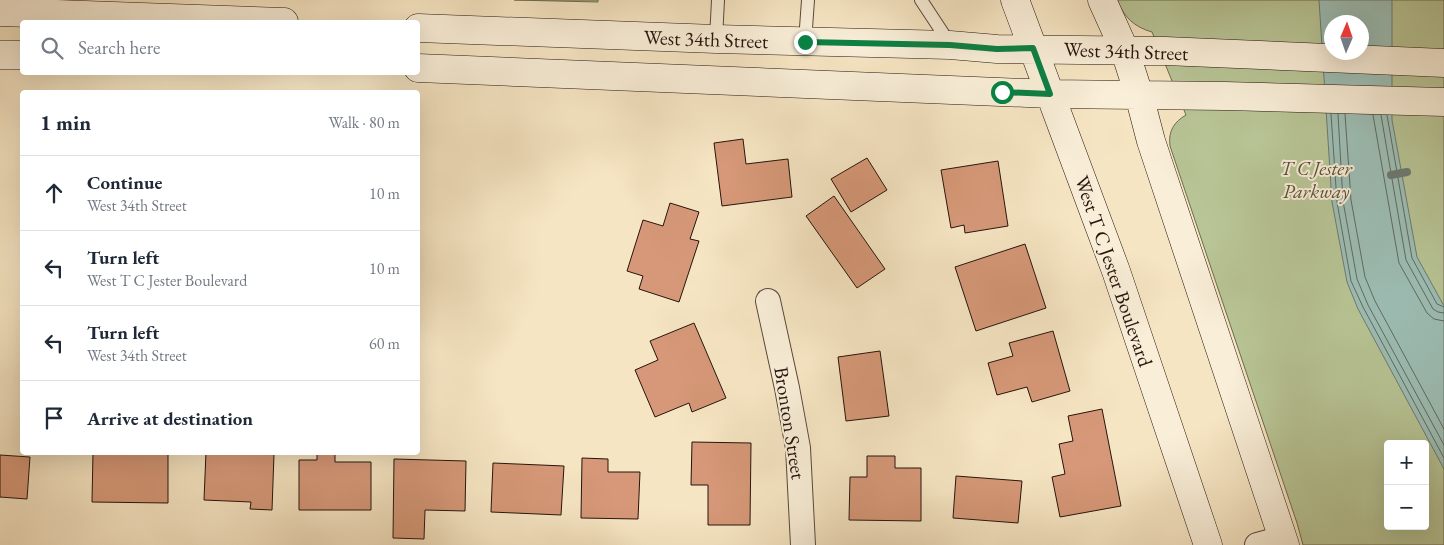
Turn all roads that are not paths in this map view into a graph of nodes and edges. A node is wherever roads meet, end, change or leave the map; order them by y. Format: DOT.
graph roads {
  1 [pos="718,0"];
  2 [pos="808,0"];
  3 [pos="922,0"];
  4 [pos="1015,0"];
  5 [pos="1102,0"];
  6 [pos="0,12"];
  7 [pos="227,20"];
  8 [pos="420,28"];
  9 [pos="716,39"];
  10 [pos="805,42"];
  11 [pos="950,45"];
  12 [pos="1033,48"];
  13 [pos="1125,51"];
  14 [pos="0,54"];
  15 [pos="20,55"];
  16 [pos="1444,63"];
  17 [pos="420,68"];
  18 [pos="1050,94"];
  19 [pos="1139,95"];
  20 [pos="1444,102"];
  21 [pos="768,302"];
  22 [pos="1284,541"];
  23 [pos="803,545"];
  24 [pos="1208,545"];
  25 [pos="1257,545"];
  1 -- 9 [label="lane"];
  2 -- 10 [label="lane"];
  3 -- 11 [label="lane"];
  4 -- 12 [label="main road, West T C Jester Boulevard"];
  5 -- 13 [label="main road"];
  6 -- 7 [label="main road"];
  8 -- 9 [label="main road, West 34th Street"];
  9 -- 10 [label="main road, West 34th Street"];
  10 -- 11 [label="main road, West 34th Street"];
  11 -- 12 [label="main road, West 34th Street"];
  12 -- 13 [label="main road, West 34th Street"];
  12 -- 18 [label="main road, West T C Jester Boulevard"];
  13 -- 16 [label="main road, West 34th Street"];
  13 -- 19 [label="main road"];
  14 -- 15 [label="main road"];
  17 -- 18 [label="main road, West 34th Street"];
  18 -- 19 [label="main road, West 34th Street"];
  18 -- 24 [label="main road, West T C Jester Boulevard"];
  19 -- 20 [label="main road, West 34th Street"];
  19 -- 22 [label="main road"];
  21 -- 23 [label="street, Bronton Street"];
  22 -- 25 [label="street"];
}
